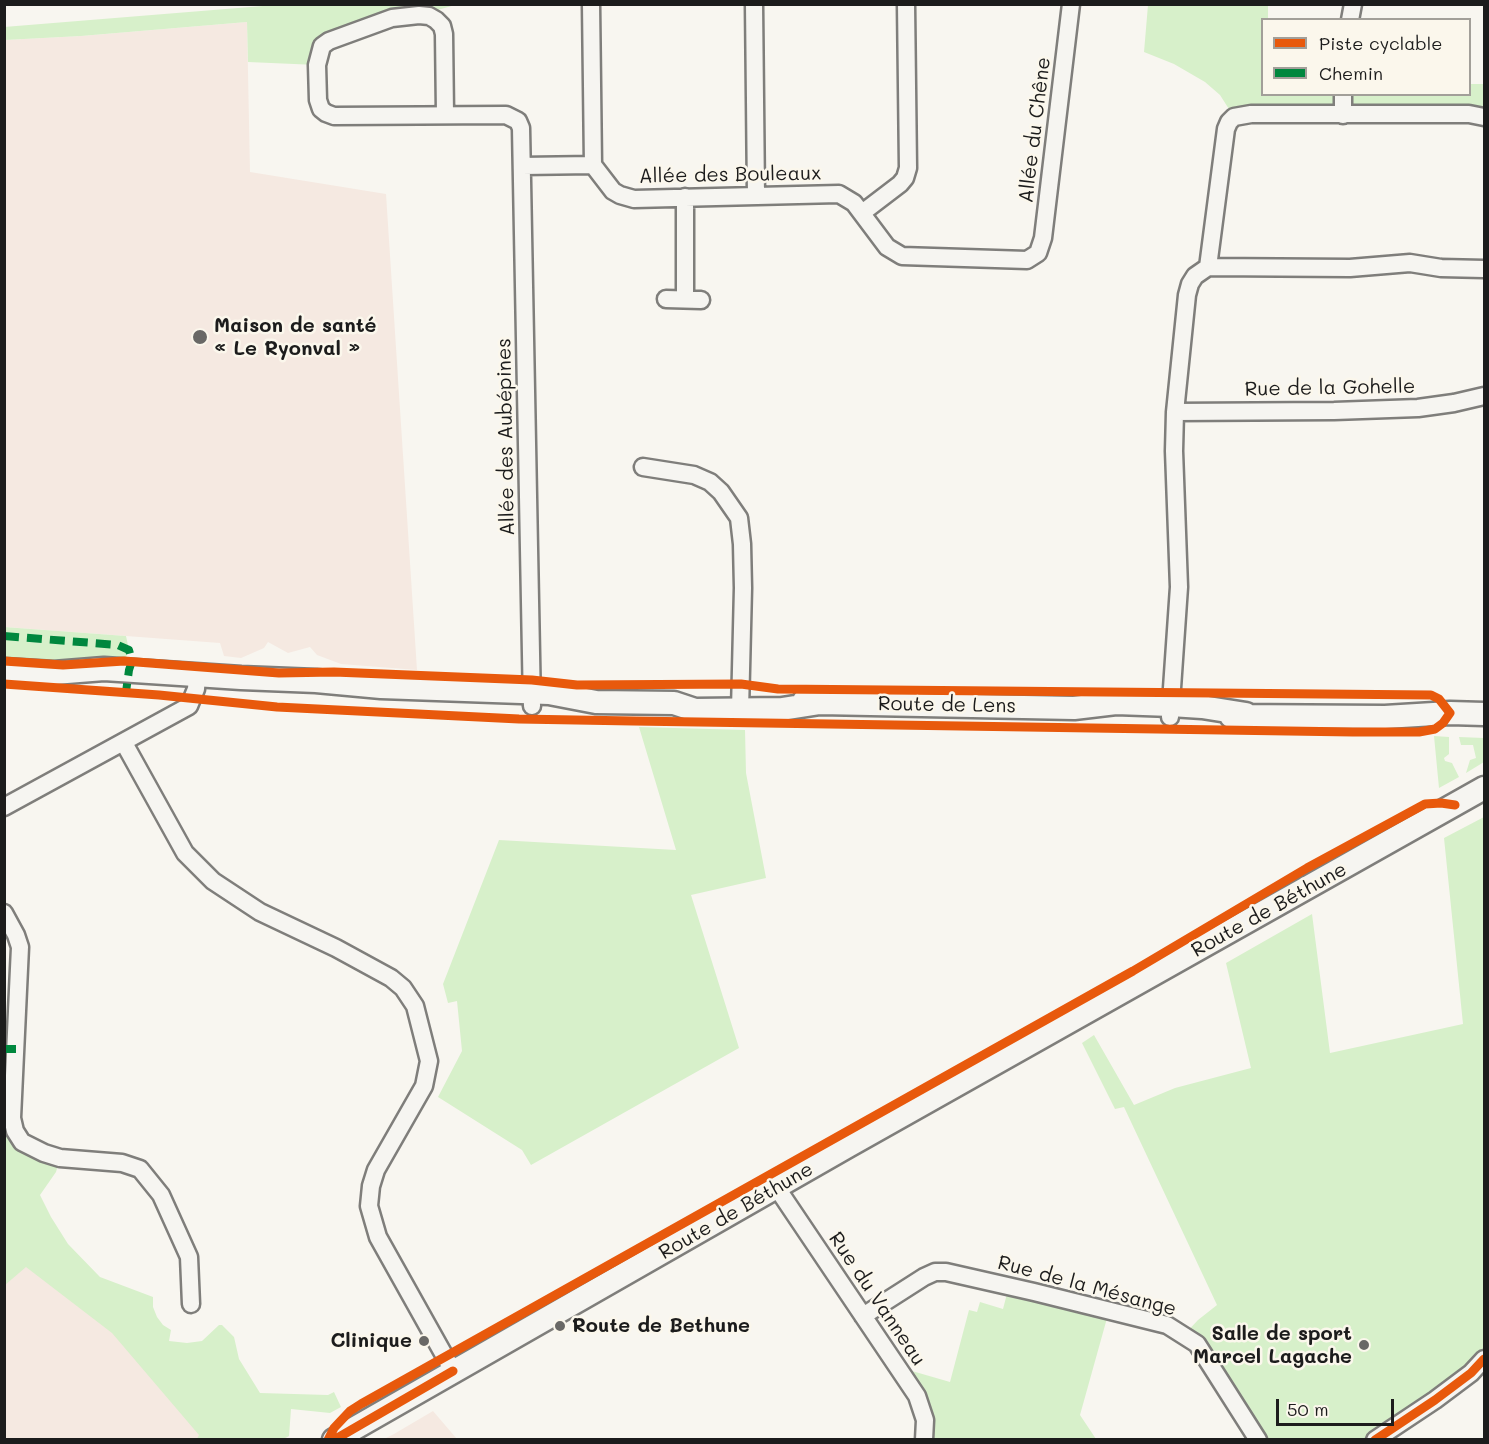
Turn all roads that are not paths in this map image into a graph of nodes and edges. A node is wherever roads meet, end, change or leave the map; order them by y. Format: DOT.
graph roads {
  1 [pos="591,4"];
  2 [pos="754,4"];
  3 [pos="906,4"];
  4 [pos="1071,4"];
  5 [pos="1343,96"];
  6 [pos="445,114"];
  7 [pos="1343,115"];
  8 [pos="1477,115"];
  9 [pos="593,165"];
  10 [pos="522,166"];
  11 [pos="756,196"];
  12 [pos="685,197"];
  13 [pos="862,213"];
  14 [pos="1034,258"];
  15 [pos="1208,267"];
  16 [pos="1485,270"];
  17 [pos="666,299"];
  18 [pos="1485,396"];
  19 [pos="1175,412"];
  20 [pos="643,467"];
  21 [pos="4,670"];
  22 [pos="196,682"];
  23 [pos="532,699"];
  24 [pos="740,703"];
  25 [pos="1170,711"];
  26 [pos="1485,714"];
  27 [pos="124,743"];
  28 [pos="1485,788"];
  29 [pos="4,807"];
  30 [pos="4,913"];
  31 [pos="10,1049"];
  32 [pos="777,1188"];
  33 [pos="191,1304"];
  34 [pos="863,1316"];
  35 [pos="1485,1359"];
  36 [pos="453,1371"];
  37 [pos="334,1440"];
  38 [pos="924,1440"];
  39 [pos="1258,1440"];
  40 [pos="1375,1440"];
  1 -- 9 [label="street"];
  2 -- 11 [label="street"];
  3 -- 13 [label="street"];
  4 -- 14 [label="street, Allée du Chêne"];
  5 -- 7 [label="street"];
  6 -- 6 [label="street"];
  6 -- 10 [label="street, Allée des Aubépines"];
  7 -- 8 [label="street"];
  7 -- 15 [label="street"];
  9 -- 10 [label="street"];
  9 -- 12 [label="street, Allée des Bouleaux"];
  10 -- 23 [label="street, Allée des Aubépines"];
  11 -- 12 [label="street, Allée des Bouleaux"];
  11 -- 13 [label="street, Allée des Bouleaux"];
  12 -- 17 [label="street"];
  13 -- 14 [label="street, Allée des Bouleaux"];
  15 -- 16 [label="street"];
  15 -- 19 [label="street"];
  18 -- 19 [label="street, Rue de la Gohelle"];
  19 -- 25 [label="street"];
  20 -- 24 [label="street"];
  21 -- 22 [label="main road, Route de Lens"];
  22 -- 23 [label="main road, Route de Lens"];
  22 -- 27 [label="street"];
  23 -- 24 [label="main road, Route de Lens"];
  24 -- 25 [label="main road, Route de Lens"];
  25 -- 26 [label="main road, Route de Lens"];
  27 -- 29 [label="street"];
  27 -- 36 [label="street"];
  28 -- 32 [label="main road, Route de Béthune"];
  30 -- 31 [label="street"];
  31 -- 33 [label="street"];
  32 -- 34 [label="street, Rue du Vanneau"];
  32 -- 36 [label="main road, Route de Béthune"];
  34 -- 38 [label="street, Rue du Vanneau"];
  34 -- 39 [label="street, Rue de la Mésange"];
  35 -- 40 [label="street"];
  36 -- 37 [label="main road, Route de Béthune"];
}
